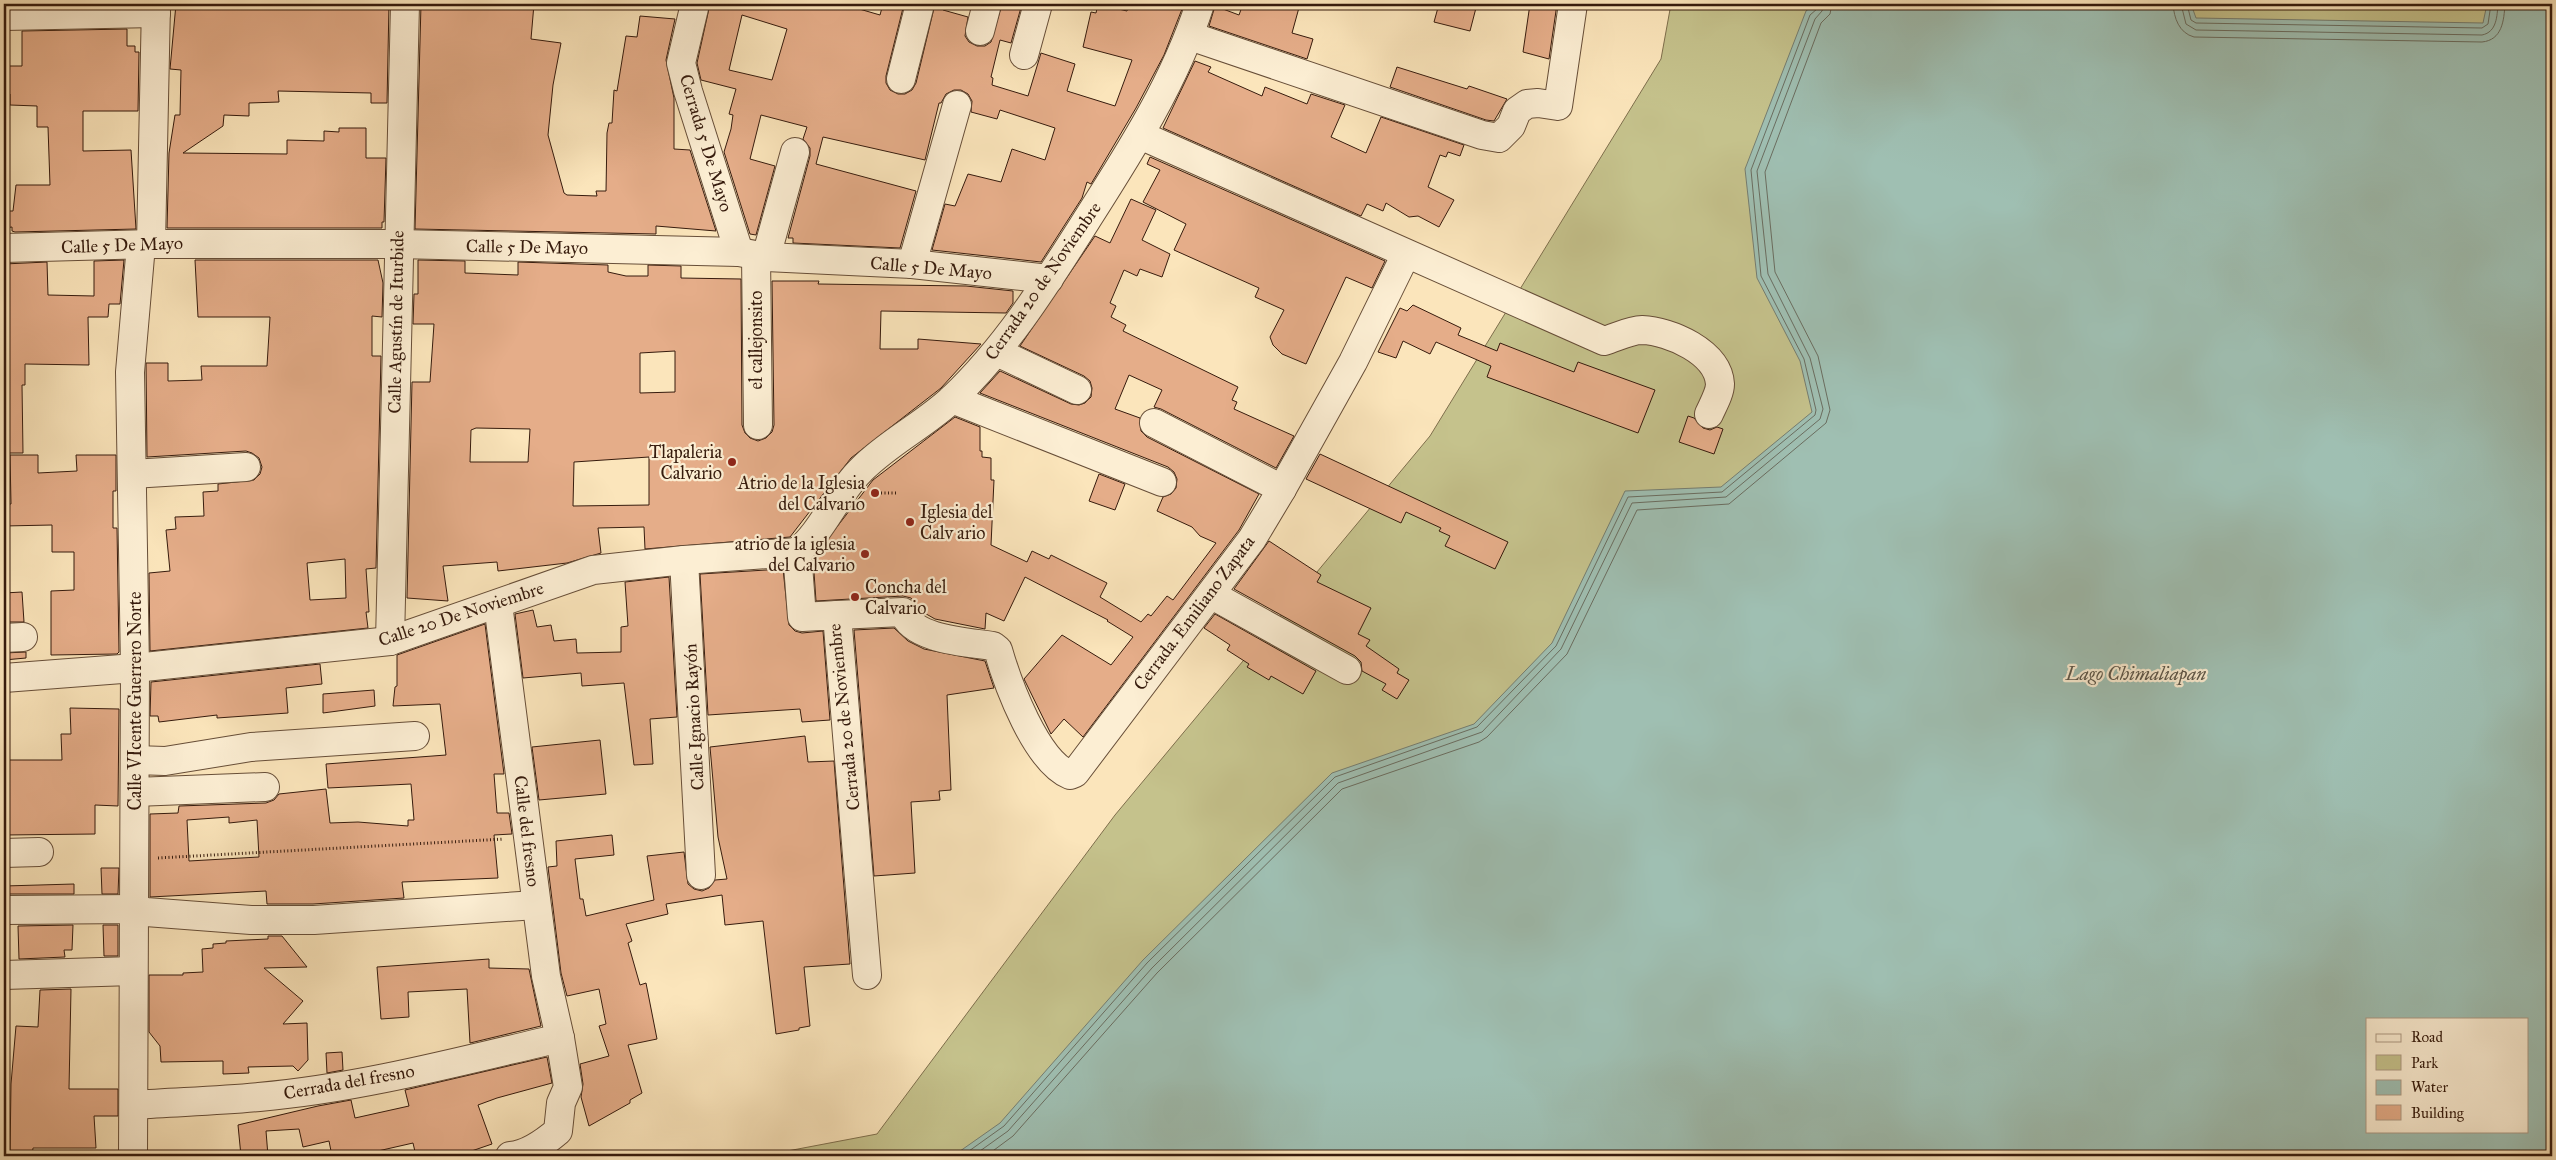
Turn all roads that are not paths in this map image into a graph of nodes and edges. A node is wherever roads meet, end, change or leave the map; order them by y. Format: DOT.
graph roads {
  1 [pos="405,4"];
  2 [pos="696,4"];
  3 [pos="920,4"];
  4 [pos="987,4"];
  5 [pos="1038,4"];
  6 [pos="1200,4"];
  7 [pos="1573,4"];
  8 [pos="156,9"];
  9 [pos="4,16"];
  10 [pos="980,31"];
  11 [pos="1190,36"];
  12 [pos="1024,55"];
  13 [pos="901,79"];
  14 [pos="957,105"];
  15 [pos="1140,135"];
  16 [pos="795,152"];
  17 [pos="146,244"];
  18 [pos="398,244"];
  19 [pos="4,248"];
  20 [pos="754,254"];
  21 [pos="1406,254"];
  22 [pos="912,264"];
  23 [pos="1049,279"];
  24 [pos="997,352"];
  25 [pos="1077,390"];
  26 [pos="952,399"];
  27 [pos="1709,414"];
  28 [pos="1154,423"];
  29 [pos="758,425"];
  30 [pos="246,467"];
  31 [pos="132,474"];
  32 [pos="1162,482"];
  33 [pos="1282,489"];
  34 [pos="797,552"];
  35 [pos="684,560"];
  36 [pos="1212,594"];
  37 [pos="498,604"];
  38 [pos="837,615"];
  39 [pos="390,641"];
  40 [pos="136,668"];
  41 [pos="1347,670"];
  42 [pos="4,678"];
  43 [pos="415,736"];
  44 [pos="135,760"];
  45 [pos="265,787"];
  46 [pos="135,792"];
  47 [pos="40,852"];
  48 [pos="4,853"];
  49 [pos="701,875"];
  50 [pos="536,905"];
  51 [pos="136,909"];
  52 [pos="4,910"];
  53 [pos="133,971"];
  54 [pos="4,975"];
  55 [pos="867,975"];
  56 [pos="562,1048"];
  57 [pos="135,1105"];
  58 [pos="133,1156"];
  59 [pos="510,1156"];
  1 -- 18 [label="street, Calle Agustín de Iturbide"];
  2 -- 20 [label="street, Cerrada 5 De Mayo"];
  3 -- 13 [label="street"];
  4 -- 10 [label="street"];
  5 -- 12 [label="street"];
  6 -- 11 [label="street, Cerrada 20 de Noviembre"];
  7 -- 11 [label="street"];
  8 -- 9 [label="street"];
  8 -- 17 [label="street, Calle VIcente Guerrero Norte"];
  11 -- 15 [label="street, Cerrada 20 de Noviembre"];
  14 -- 22 [label="street"];
  15 -- 21 [label="street"];
  15 -- 23 [label="street, Cerrada 20 de Noviembre"];
  16 -- 20 [label="street"];
  17 -- 18 [label="street, Calle 5 De Mayo"];
  17 -- 19 [label="street, Calle 5 De Mayo"];
  17 -- 31 [label="street, Calle VIcente Guerrero Norte"];
  18 -- 20 [label="street, Calle 5 De Mayo"];
  18 -- 39 [label="street, Calle Agustín de Iturbide"];
  20 -- 22 [label="street, Calle 5 De Mayo"];
  20 -- 29 [label="street, el callejonsito"];
  21 -- 27 [label="street"];
  21 -- 33 [label="street, Cerrada. Emiliano Zapata"];
  22 -- 23 [label="street, Calle 5 De Mayo"];
  23 -- 24 [label="street, Cerrada 20 de Noviembre"];
  24 -- 25 [label="street"];
  24 -- 26 [label="street, Cerrada 20 de Noviembre"];
  26 -- 32 [label="street"];
  26 -- 34 [label="street, Cerrada 20 de Noviembre"];
  28 -- 33 [label="street"];
  30 -- 31 [label="street"];
  31 -- 40 [label="street, Calle VIcente Guerrero Norte"];
  33 -- 36 [label="street, Cerrada. Emiliano Zapata"];
  34 -- 35 [label="street, Calle 20 De Noviembre"];
  34 -- 38 [label="street, Cerrada 20 de Noviembre"];
  35 -- 37 [label="street, Calle 20 De Noviembre"];
  35 -- 49 [label="street, Calle Ignacio Rayón"];
  36 -- 38 [label="street, Cerrada. Emiliano Zapata"];
  36 -- 41 [label="street"];
  37 -- 39 [label="street, Calle 20 De Noviembre"];
  37 -- 50 [label="street, Calle del fresno"];
  38 -- 55 [label="street, Cerrada 20 de Noviembre"];
  39 -- 40 [label="street, Calle 20 De Noviembre"];
  40 -- 42 [label="street, Calle 20 De Noviembre"];
  40 -- 44 [label="street, Calle VIcente Guerrero Norte"];
  43 -- 44 [label="street"];
  44 -- 46 [label="street, Calle VIcente Guerrero Norte"];
  45 -- 46 [label="street"];
  46 -- 51 [label="street, Calle VIcente Guerrero Norte"];
  47 -- 48 [label="street"];
  50 -- 51 [label="street"];
  50 -- 56 [label="street, Calle del fresno"];
  51 -- 52 [label="street"];
  51 -- 53 [label="street, Calle VIcente Guerrero Norte"];
  53 -- 54 [label="street"];
  53 -- 57 [label="street, Calle VIcente Guerrero Norte"];
  56 -- 57 [label="street, Cerrada del fresno"];
  56 -- 59 [label="street, Calle del fresno"];
  57 -- 58 [label="street, Calle VIcente Guerrero Norte"];
}
